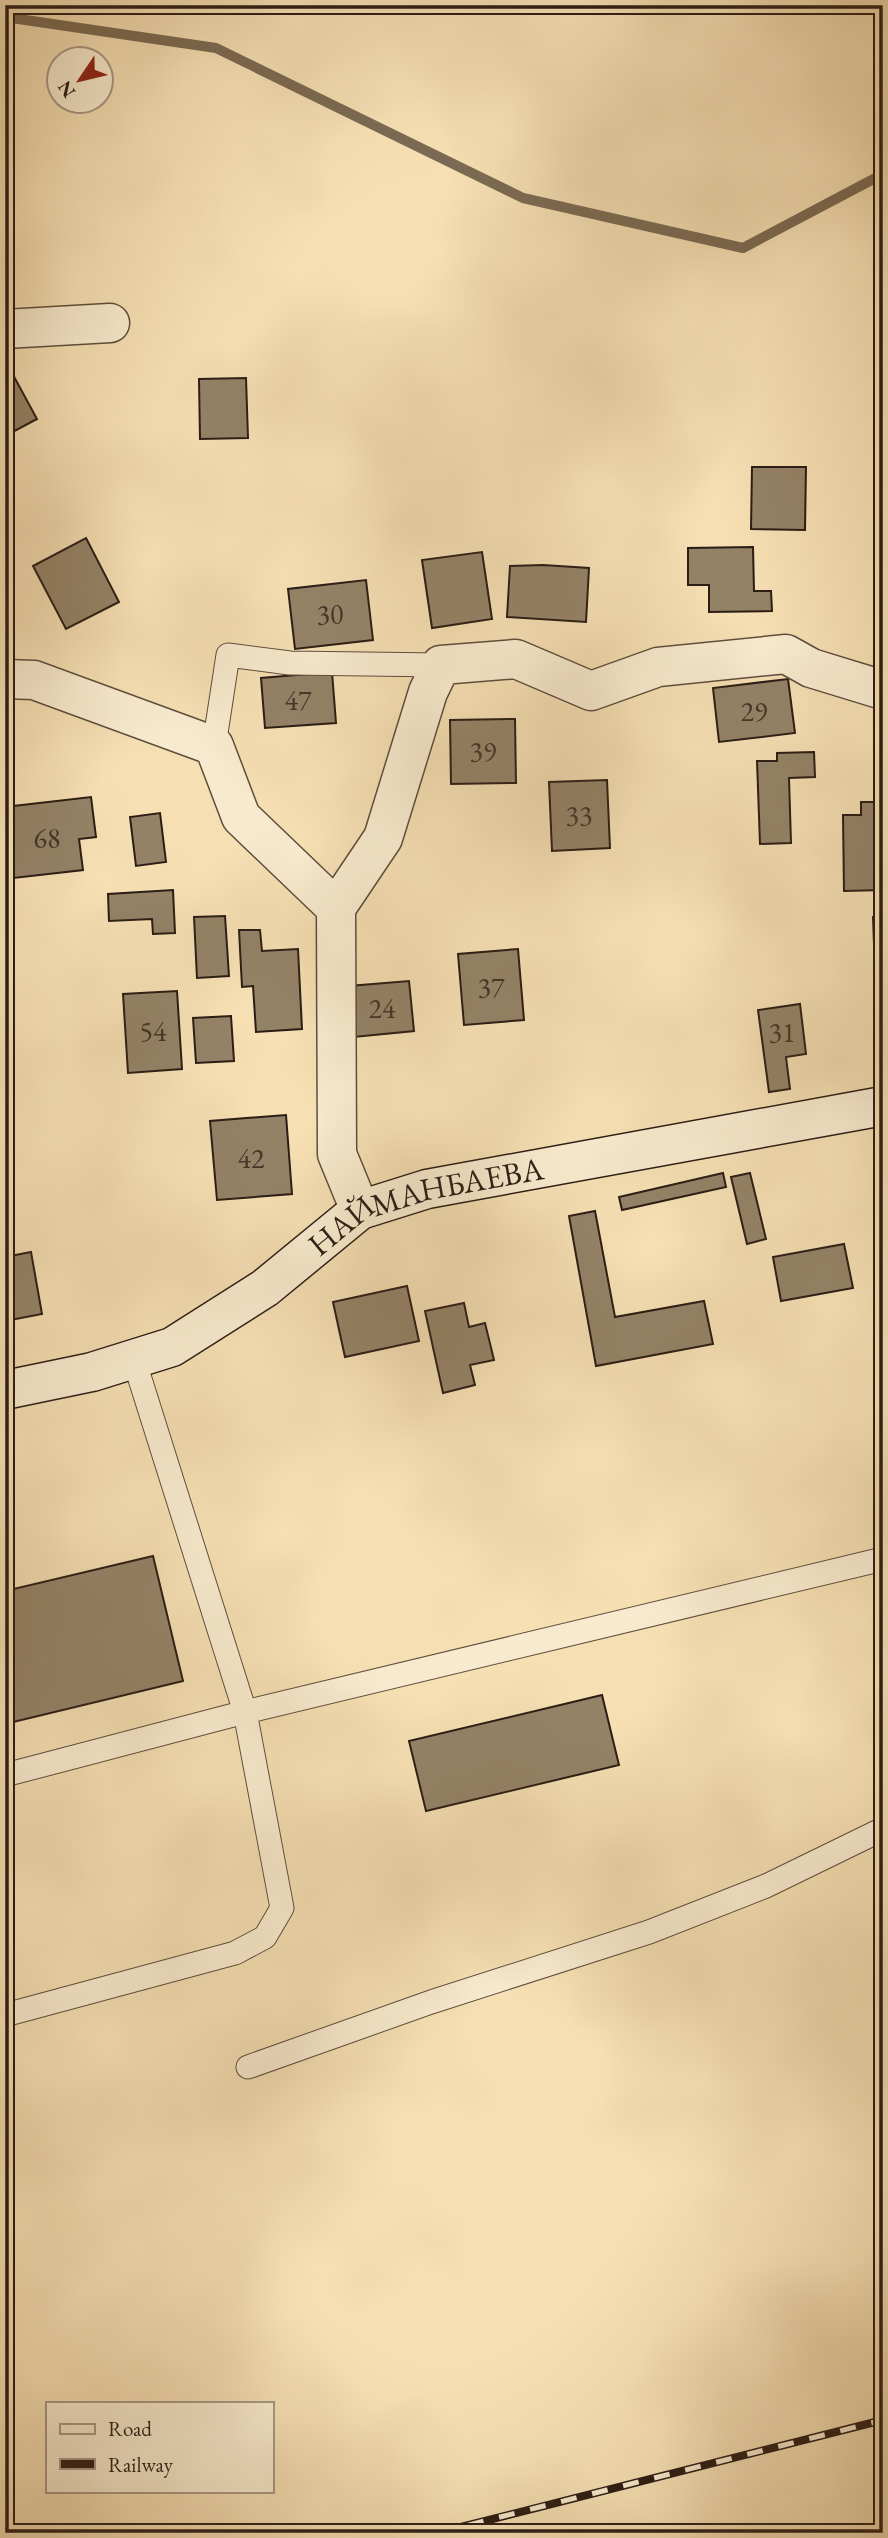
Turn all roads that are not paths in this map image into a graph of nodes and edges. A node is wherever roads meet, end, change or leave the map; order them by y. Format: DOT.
graph roads {
  1 [pos="110,323"];
  2 [pos="5,329"];
  3 [pos="441,665"];
  4 [pos="5,679"];
  5 [pos="883,690"];
  6 [pos="214,746"];
  7 [pos="336,908"];
  8 [pos="883,1106"];
  9 [pos="360,1210"];
  10 [pos="134,1360"];
  11 [pos="5,1390"];
  12 [pos="883,1559"];
  13 [pos="245,1712"];
  14 [pos="5,1775"];
  15 [pos="883,1829"];
  16 [pos="5,2015"];
  17 [pos="248,2067"];
  1 -- 2 [label="street"];
  3 -- 5 [label="street"];
  3 -- 6 [label="lane"];
  3 -- 7 [label="street"];
  4 -- 6 [label="street"];
  6 -- 7 [label="street"];
  7 -- 9 [label="street"];
  8 -- 9 [label="street, НАЙМАНБАЕВА"];
  9 -- 10 [label="street, НАЙМАНБАЕВА"];
  10 -- 11 [label="street, НАЙМАНБАЕВА"];
  10 -- 13 [label="lane"];
  12 -- 13 [label="lane"];
  13 -- 14 [label="lane"];
  13 -- 16 [label="lane"];
  15 -- 17 [label="lane"];
}
